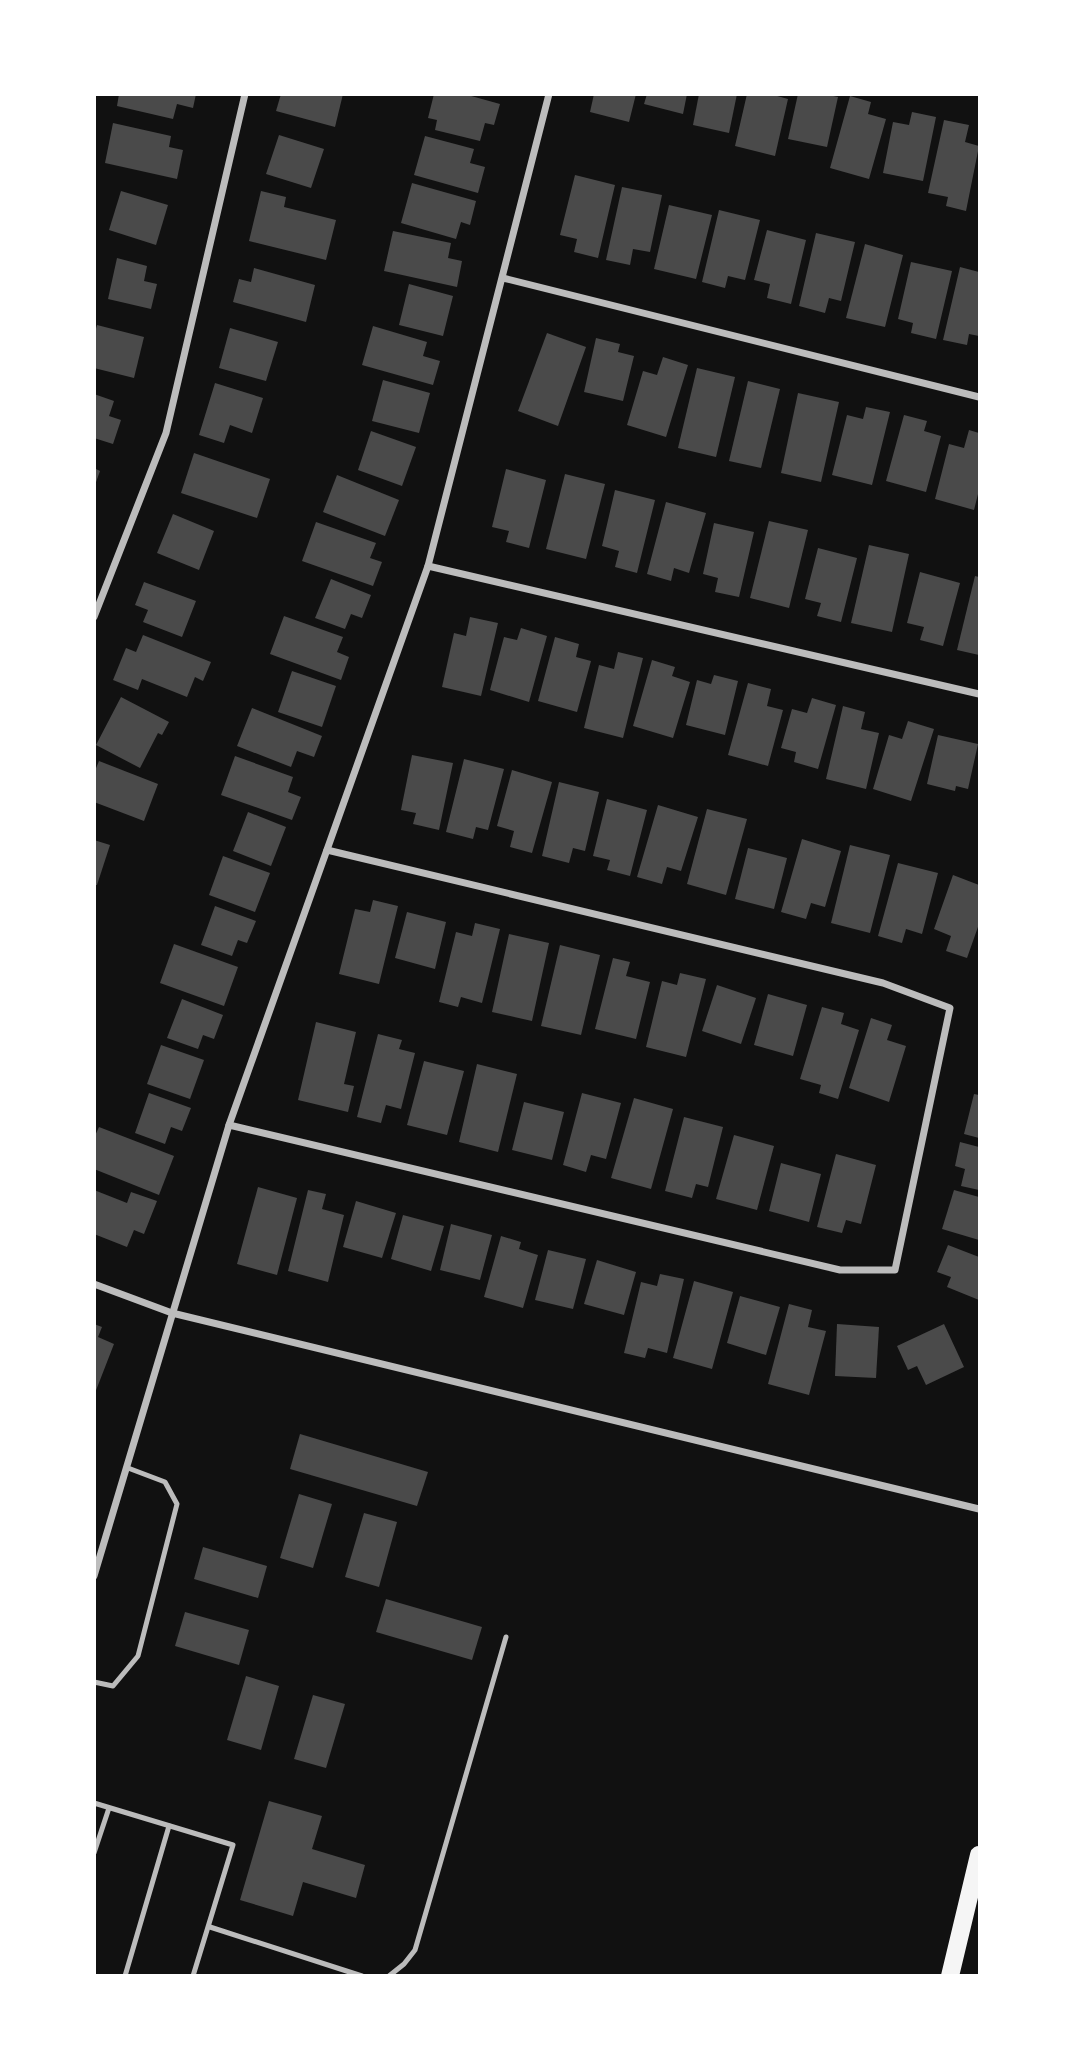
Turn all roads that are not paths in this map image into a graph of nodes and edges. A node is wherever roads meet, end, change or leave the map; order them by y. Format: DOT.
graph roads {
  1 [pos="245,94"];
  2 [pos="549,94"];
  3 [pos="503,278"];
  4 [pos="979,397"];
  5 [pos="428,566"];
  6 [pos="94,617"];
  7 [pos="979,694"];
  8 [pos="327,850"];
  9 [pos="229,1125"];
  10 [pos="94,1284"];
  11 [pos="172,1313"];
  12 [pos="128,1468"];
  13 [pos="979,1509"];
  14 [pos="94,1576"];
  15 [pos="506,1637"];
  16 [pos="94,1682"];
  17 [pos="94,1803"];
  18 [pos="108,1808"];
  19 [pos="169,1826"];
  20 [pos="94,1853"];
  21 [pos="979,1855"];
  22 [pos="210,1927"];
  23 [pos="125,1976"];
  24 [pos="194,1976"];
  25 [pos="362,1976"];
  26 [pos="389,1976"];
  27 [pos="950,1976"];
  1 -- 6 [label="street"];
  2 -- 3 [label="street"];
  3 -- 4 [label="street"];
  3 -- 5 [label="street"];
  5 -- 7 [label="street"];
  5 -- 8 [label="street"];
  8 -- 9 [label="street"];
  8 -- 9 [label="street"];
  9 -- 11 [label="street"];
  10 -- 11 [label="street"];
  11 -- 12 [label="street"];
  11 -- 13 [label="street"];
  12 -- 14 [label="street"];
  12 -- 16 [label="lane"];
  15 -- 26 [label="lane"];
  17 -- 18 [label="lane"];
  18 -- 19 [label="lane"];
  18 -- 20 [label="lane"];
  19 -- 22 [label="lane"];
  19 -- 23 [label="lane"];
  21 -- 27 [label="main road"];
  22 -- 24 [label="lane"];
  22 -- 25 [label="lane"];
}
